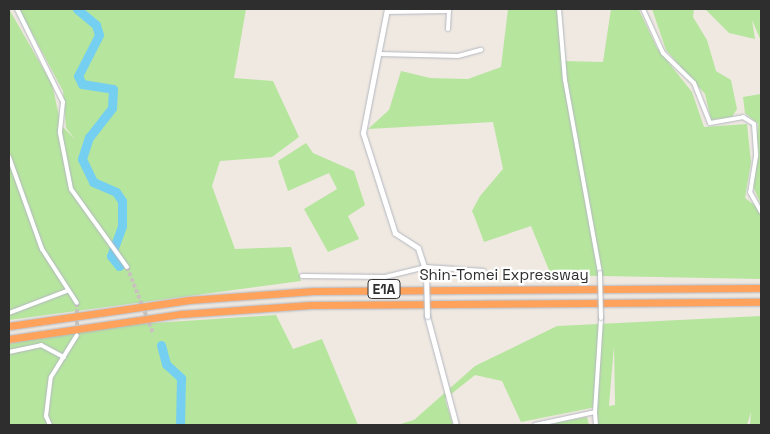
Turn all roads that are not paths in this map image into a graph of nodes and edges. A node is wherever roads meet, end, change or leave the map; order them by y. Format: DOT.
graph roads {
  1 [pos="17,9"];
  2 [pos="559,9"];
  3 [pos="643,9"];
  4 [pos="387,10"];
  5 [pos="415,10"];
  6 [pos="449,10"];
  7 [pos="448,29"];
  8 [pos="481,50"];
  9 [pos="380,54"];
  10 [pos="9,157"];
  11 [pos="761,212"];
  12 [pos="127,268"];
  13 [pos="426,269"];
  14 [pos="484,271"];
  15 [pos="302,276"];
  16 [pos="761,288"];
  17 [pos="67,291"];
  18 [pos="761,302"];
  19 [pos="77,303"];
  20 [pos="9,313"];
  21 [pos="9,326"];
  22 [pos="77,336"];
  23 [pos="9,339"];
  24 [pos="9,352"];
  25 [pos="64,357"];
  26 [pos="595,412"];
  27 [pos="50,425"];
  28 [pos="456,425"];
  29 [pos="535,425"];
  30 [pos="596,425"];
  1 -- 12 [label="street"];
  2 -- 26 [label="street, bridge"];
  3 -- 11 [label="street"];
  4 -- 5 [label="street"];
  4 -- 9 [label="street"];
  5 -- 6 [label="street"];
  6 -- 7 [label="street"];
  8 -- 9 [label="street"];
  9 -- 13 [label="street"];
  10 -- 17 [label="street"];
  13 -- 14 [label="street"];
  13 -- 15 [label="street"];
  13 -- 28 [label="street, bridge"];
  16 -- 21 [label="highway, Shin-Tomei Expressway / E1A"];
  17 -- 19 [label="street"];
  17 -- 20 [label="street"];
  18 -- 23 [label="highway, Shin-Tomei Expressway / E1A"];
  22 -- 25 [label="street"];
  24 -- 25 [label="street"];
  25 -- 27 [label="street"];
  26 -- 29 [label="street"];
  26 -- 30 [label="street"];
}
